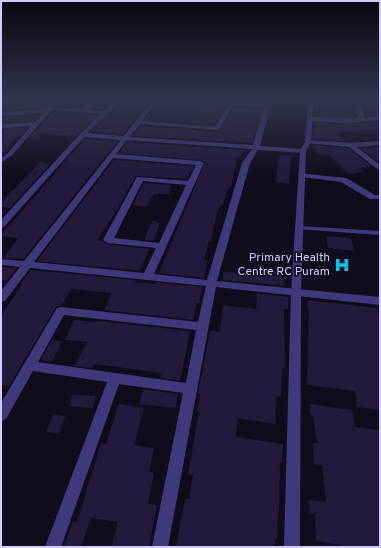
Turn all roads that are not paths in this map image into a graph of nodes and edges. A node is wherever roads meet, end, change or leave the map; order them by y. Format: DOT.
graph roads {
  1 [pos="36,126"];
  2 [pos="92,126"];
  3 [pos="135,126"];
  4 [pos="178,126"];
  5 [pos="218,126"];
  6 [pos="262,126"];
  7 [pos="310,126"];
  8 [pos="82,135"];
  9 [pos="125,139"];
  10 [pos="380,143"];
  11 [pos="350,145"];
  12 [pos="305,146"];
  13 [pos="256,148"];
  14 [pos="111,156"];
  15 [pos="1,161"];
  16 [pos="380,169"];
  17 [pos="302,175"];
  18 [pos="190,183"];
  19 [pos="380,197"];
  20 [pos="1,226"];
  21 [pos="299,228"];
  22 [pos="380,232"];
  23 [pos="162,246"];
  24 [pos="1,262"];
  25 [pos="26,266"];
  26 [pos="147,278"];
  27 [pos="211,285"];
  28 [pos="296,292"];
  29 [pos="1,298"];
  30 [pos="380,301"];
  31 [pos="203,327"];
  32 [pos="30,366"];
  33 [pos="115,378"];
  34 [pos="191,389"];
  35 [pos="1,415"];
  36 [pos="52,547"];
  37 [pos="160,547"];
  38 [pos="292,547"];
  1 -- 15 [label="street"];
  2 -- 8 [label="street"];
  3 -- 9 [label="street"];
  4 -- 5 [label="street"];
  6 -- 13 [label="street"];
  7 -- 12 [label="street"];
  8 -- 9 [label="street"];
  8 -- 20 [label="street"];
  9 -- 13 [label="street"];
  9 -- 14 [label="street"];
  10 -- 11 [label="street"];
  11 -- 12 [label="street"];
  11 -- 16 [label="street"];
  12 -- 13 [label="street"];
  12 -- 17 [label="street"];
  13 -- 27 [label="street"];
  14 -- 18 [label="street"];
  14 -- 25 [label="street"];
  17 -- 19 [label="street"];
  17 -- 21 [label="street"];
  18 -- 23 [label="street"];
  18 -- 23 [label="street"];
  21 -- 22 [label="lane"];
  21 -- 28 [label="street"];
  23 -- 26 [label="street"];
  24 -- 25 [label="street"];
  25 -- 26 [label="street"];
  25 -- 29 [label="street"];
  26 -- 27 [label="street"];
  27 -- 28 [label="street"];
  27 -- 31 [label="street"];
  28 -- 30 [label="street"];
  28 -- 38 [label="street"];
  31 -- 32 [label="street"];
  31 -- 34 [label="street"];
  32 -- 33 [label="street"];
  32 -- 35 [label="street"];
  33 -- 34 [label="street"];
  33 -- 36 [label="street"];
  34 -- 37 [label="street"];
}
